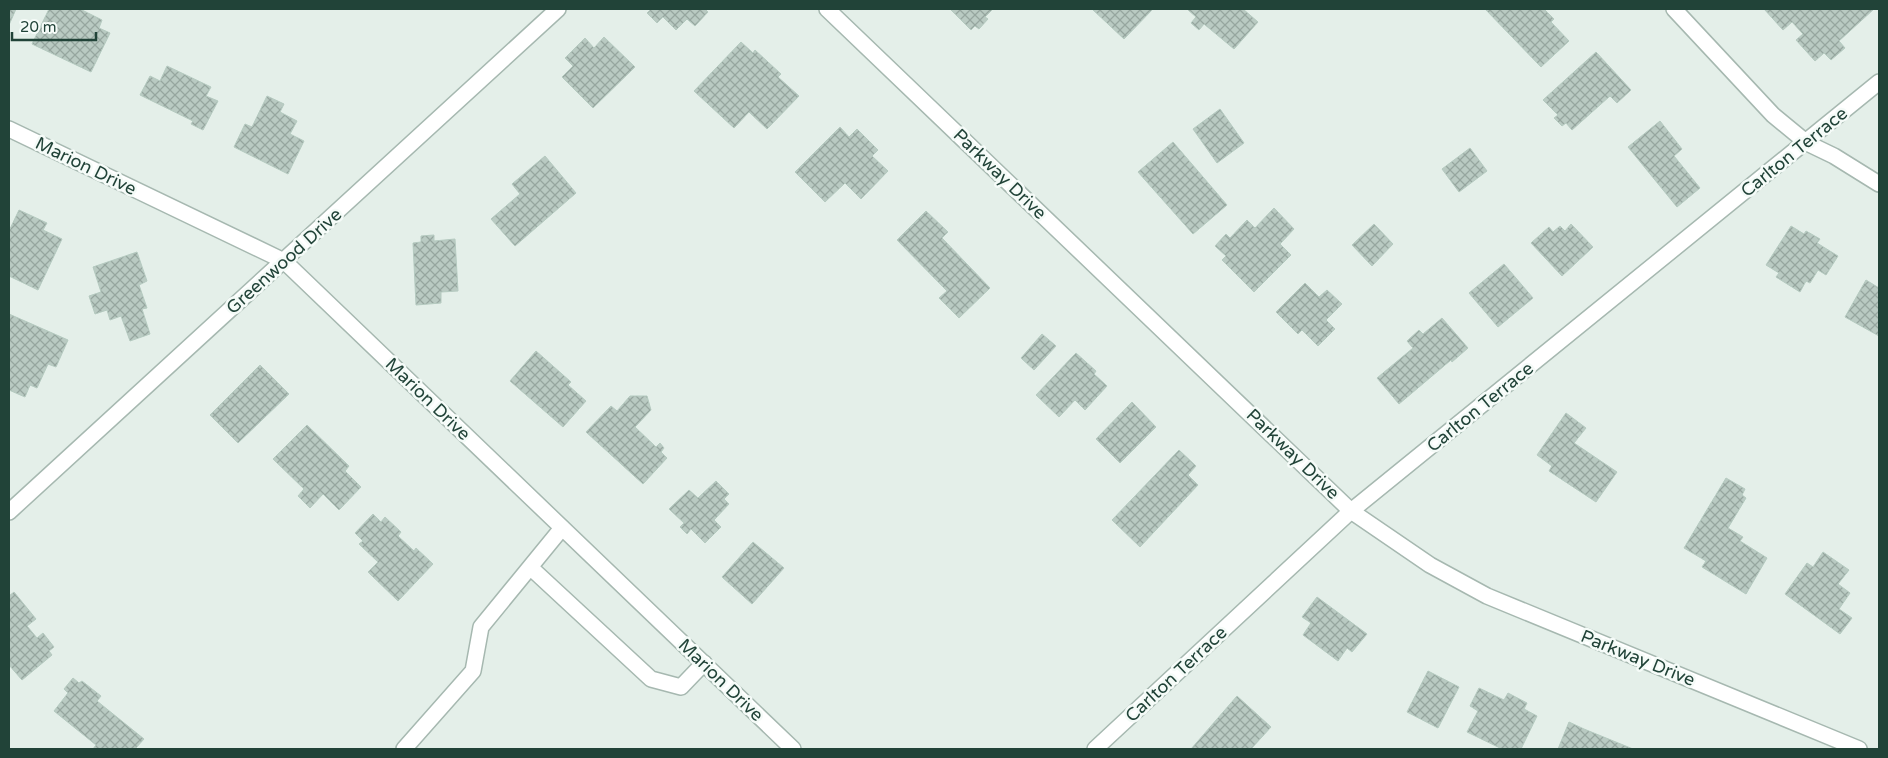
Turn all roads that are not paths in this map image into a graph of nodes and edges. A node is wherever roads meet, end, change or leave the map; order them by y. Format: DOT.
graph roads {
  1 [pos="558,9"];
  2 [pos="827,9"];
  3 [pos="1674,9"];
  4 [pos="1879,82"];
  5 [pos="9,129"];
  6 [pos="1807,143"];
  7 [pos="1879,184"];
  8 [pos="284,261"];
  9 [pos="1351,511"];
  10 [pos="9,512"];
  11 [pos="562,528"];
  12 [pos="530,568"];
  13 [pos="704,663"];
  14 [pos="404,749"];
  15 [pos="793,749"];
  16 [pos="1095,749"];
  17 [pos="1859,749"];
  1 -- 8 [label="street, Greenwood Drive"];
  2 -- 9 [label="street, Parkway Drive"];
  3 -- 6 [label="street"];
  4 -- 6 [label="street, Carlton Terrace"];
  5 -- 8 [label="street, Marion Drive"];
  6 -- 7 [label="street"];
  6 -- 9 [label="street, Carlton Terrace"];
  8 -- 10 [label="street, Greenwood Drive"];
  8 -- 11 [label="street, Marion Drive"];
  9 -- 16 [label="street, Carlton Terrace"];
  9 -- 17 [label="street, Parkway Drive"];
  11 -- 12 [label="street"];
  11 -- 13 [label="street, Marion Drive"];
  12 -- 13 [label="street"];
  12 -- 14 [label="street"];
  13 -- 15 [label="street, Marion Drive"];
}
